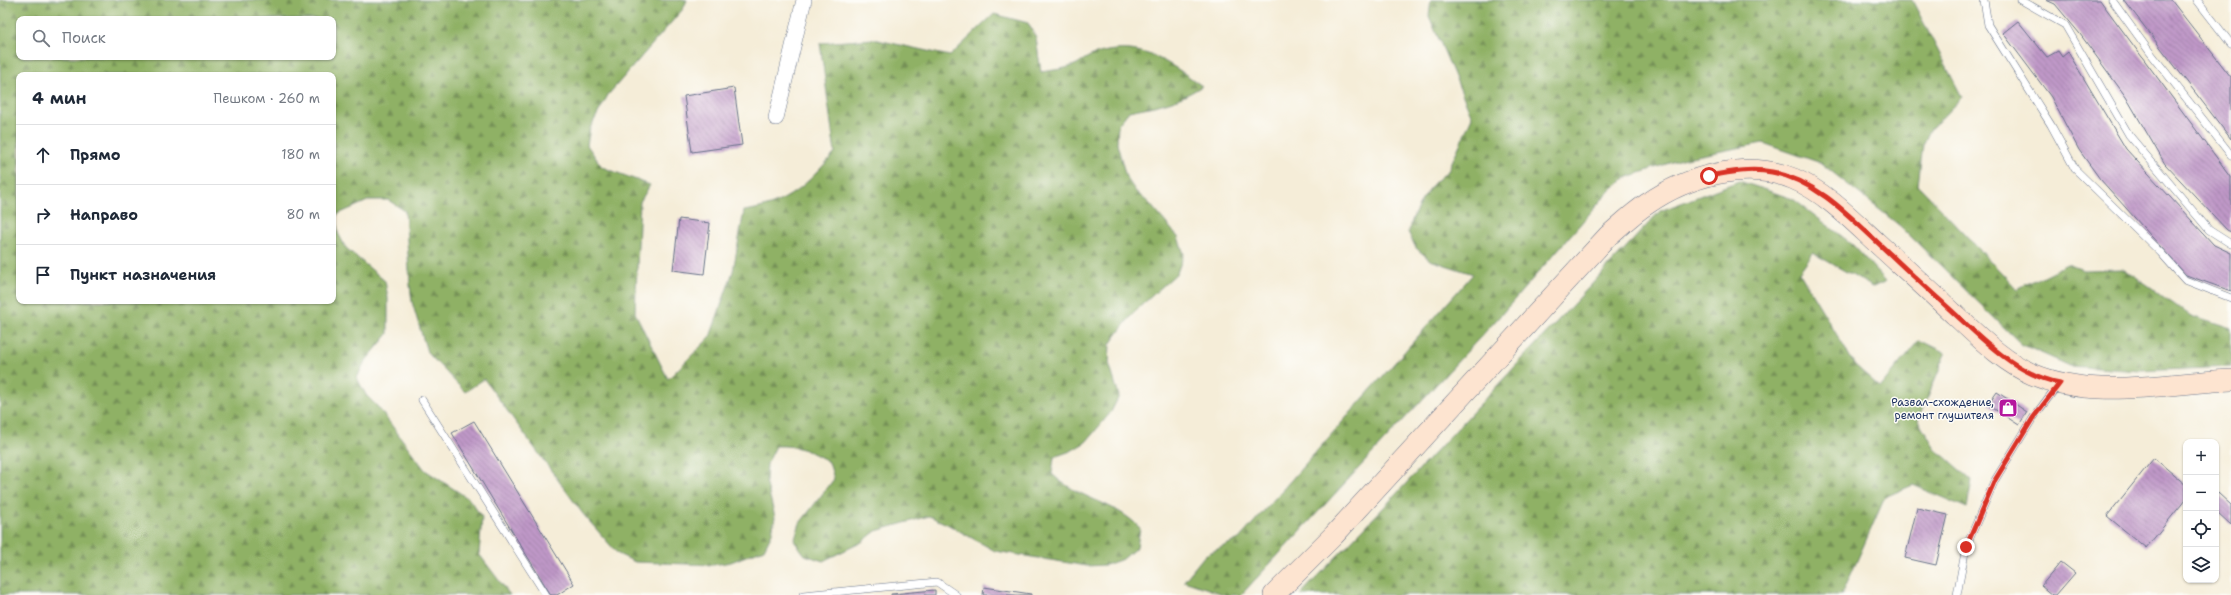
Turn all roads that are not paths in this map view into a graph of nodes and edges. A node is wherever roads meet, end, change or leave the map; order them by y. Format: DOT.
graph roads {
  1 [pos="804,0"];
  2 [pos="1984,0"];
  3 [pos="2021,0"];
  4 [pos="2112,0"];
  5 [pos="2197,0"];
  6 [pos="2231,44"];
  7 [pos="776,118"];
  8 [pos="2231,155"];
  9 [pos="2231,244"];
  10 [pos="2231,298"];
  11 [pos="2231,380"];
  12 [pos="2060,383"];
  13 [pos="422,400"];
  14 [pos="546,595"];
  15 [pos="803,595"];
  16 [pos="956,595"];
  17 [pos="1274,595"];
  18 [pos="1957,595"];
  1 -- 7 [label="street"];
  2 -- 10 [label="lane"];
  3 -- 9 [label="lane"];
  4 -- 8 [label="lane"];
  5 -- 6 [label="lane"];
  11 -- 12 [label="main road"];
  12 -- 17 [label="main road"];
  12 -- 18 [label="lane"];
  13 -- 14 [label="lane"];
  15 -- 16 [label="lane"];
}
